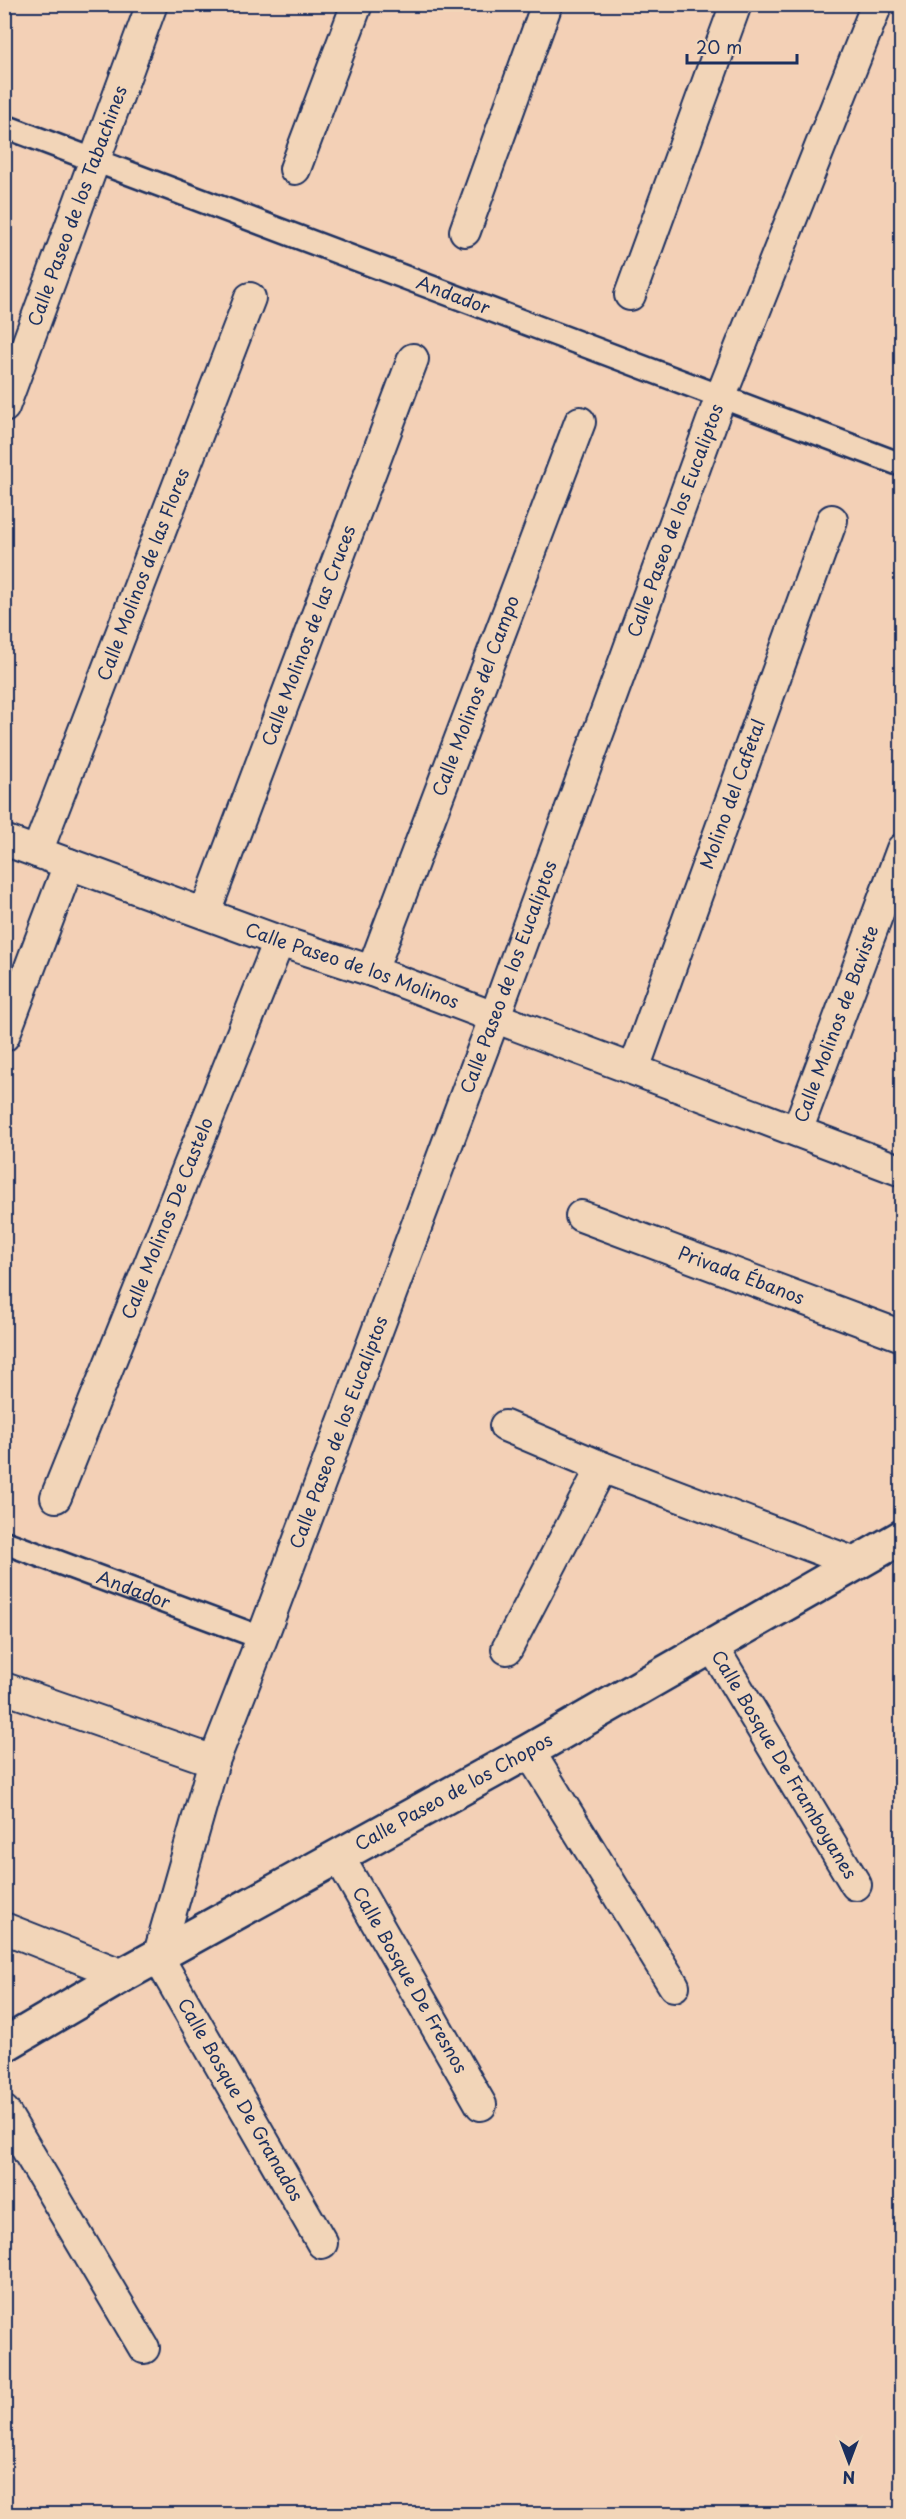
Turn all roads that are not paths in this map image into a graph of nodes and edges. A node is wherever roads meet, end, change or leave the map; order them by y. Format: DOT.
graph roads {
  1 [pos="152,4"];
  2 [pos="357,4"];
  3 [pos="547,4"];
  4 [pos="736,4"];
  5 [pos="877,4"];
  6 [pos="4,126"];
  7 [pos="94,159"];
  8 [pos="295,169"];
  9 [pos="465,231"];
  10 [pos="630,295"];
  11 [pos="250,298"];
  12 [pos="413,359"];
  13 [pos="721,396"];
  14 [pos="4,407"];
  15 [pos="580,422"];
  16 [pos="902,465"];
  17 [pos="832,520"];
  18 [pos="4,840"];
  19 [pos="902,849"];
  20 [pos="37,852"];
  21 [pos="69,864"];
  22 [pos="205,913"];
  23 [pos="279,940"];
  24 [pos="372,971"];
  25 [pos="494,1018"];
  26 [pos="4,1036"];
  27 [pos="634,1069"];
  28 [pos="797,1131"];
  29 [pos="902,1171"];
  30 [pos="581,1216"];
  31 [pos="902,1336"];
  32 [pos="505,1426"];
  33 [pos="602,1467"];
  34 [pos="56,1497"];
  35 [pos="4,1542"];
  36 [pos="899,1544"];
  37 [pos="855,1563"];
  38 [pos="262,1638"];
  39 [pos="711,1644"];
  40 [pos="507,1649"];
  41 [pos="4,1688"];
  42 [pos="529,1752"];
  43 [pos="214,1761"];
  44 [pos="339,1857"];
  45 [pos="856,1885"];
  46 [pos="4,1928"];
  47 [pos="158,1957"];
  48 [pos="123,1975"];
  49 [pos="674,1986"];
  50 [pos="4,2045"];
  51 [pos="481,2105"];
  52 [pos="4,2111"];
  53 [pos="322,2242"];
  54 [pos="144,2348"];
  1 -- 7 [label="street, Calle Paseo de los Tabachines"];
  2 -- 8 [label="street"];
  3 -- 9 [label="street"];
  4 -- 10 [label="street"];
  5 -- 13 [label="street, Calle Paseo de los Eucaliptos"];
  6 -- 7 [label="street, Andador"];
  7 -- 13 [label="street, Andador"];
  7 -- 14 [label="street, Calle Paseo de los Tabachines"];
  11 -- 20 [label="street, Calle Molinos de las Flores"];
  12 -- 22 [label="street, Calle Molinos de las Cruces"];
  13 -- 16 [label="street, Andador"];
  13 -- 25 [label="street, Calle Paseo de los Eucaliptos"];
  15 -- 24 [label="street, Calle Molinos del Campo"];
  17 -- 27 [label="street, Molino del Cafetal"];
  18 -- 20 [label="street, Calle Paseo de los Molinos"];
  19 -- 28 [label="street, Calle Molinos de Baviste"];
  20 -- 21 [label="street, Calle Paseo de los Molinos"];
  21 -- 22 [label="street, Calle Paseo de los Molinos"];
  21 -- 26 [label="street"];
  22 -- 23 [label="street, Calle Paseo de los Molinos"];
  23 -- 24 [label="street, Calle Paseo de los Molinos"];
  23 -- 34 [label="street, Calle Molinos De Castelo"];
  24 -- 25 [label="street, Calle Paseo de los Molinos"];
  25 -- 27 [label="street, Calle Paseo de los Molinos"];
  25 -- 38 [label="street, Calle Paseo de los Eucaliptos"];
  27 -- 28 [label="street, Calle Paseo de los Molinos"];
  28 -- 29 [label="street, Calle Paseo de los Molinos"];
  30 -- 31 [label="street, Privada Ébanos"];
  32 -- 33 [label="street"];
  33 -- 37 [label="street"];
  33 -- 40 [label="street"];
  35 -- 38 [label="street, Andador"];
  36 -- 37 [label="main road, Calle Paseo de los Chopos"];
  37 -- 39 [label="main road, Calle Paseo de los Chopos"];
  38 -- 43 [label="street, Calle Paseo de los Eucaliptos"];
  39 -- 42 [label="main road, Calle Paseo de los Chopos"];
  39 -- 45 [label="street, Calle Bosque De Framboyanes"];
  41 -- 43 [label="street"];
  42 -- 44 [label="main road, Calle Paseo de los Chopos"];
  42 -- 49 [label="street"];
  43 -- 47 [label="street, Calle Paseo de los Eucaliptos"];
  44 -- 47 [label="main road, Calle Paseo de los Chopos"];
  44 -- 51 [label="street, Calle Bosque De Fresnos"];
  46 -- 48 [label="street"];
  47 -- 48 [label="main road, Calle Paseo de los Chopos"];
  47 -- 53 [label="street, Calle Bosque De Granados"];
  48 -- 50 [label="main road, Calle Paseo de los Chopos"];
  52 -- 54 [label="street"];
}
